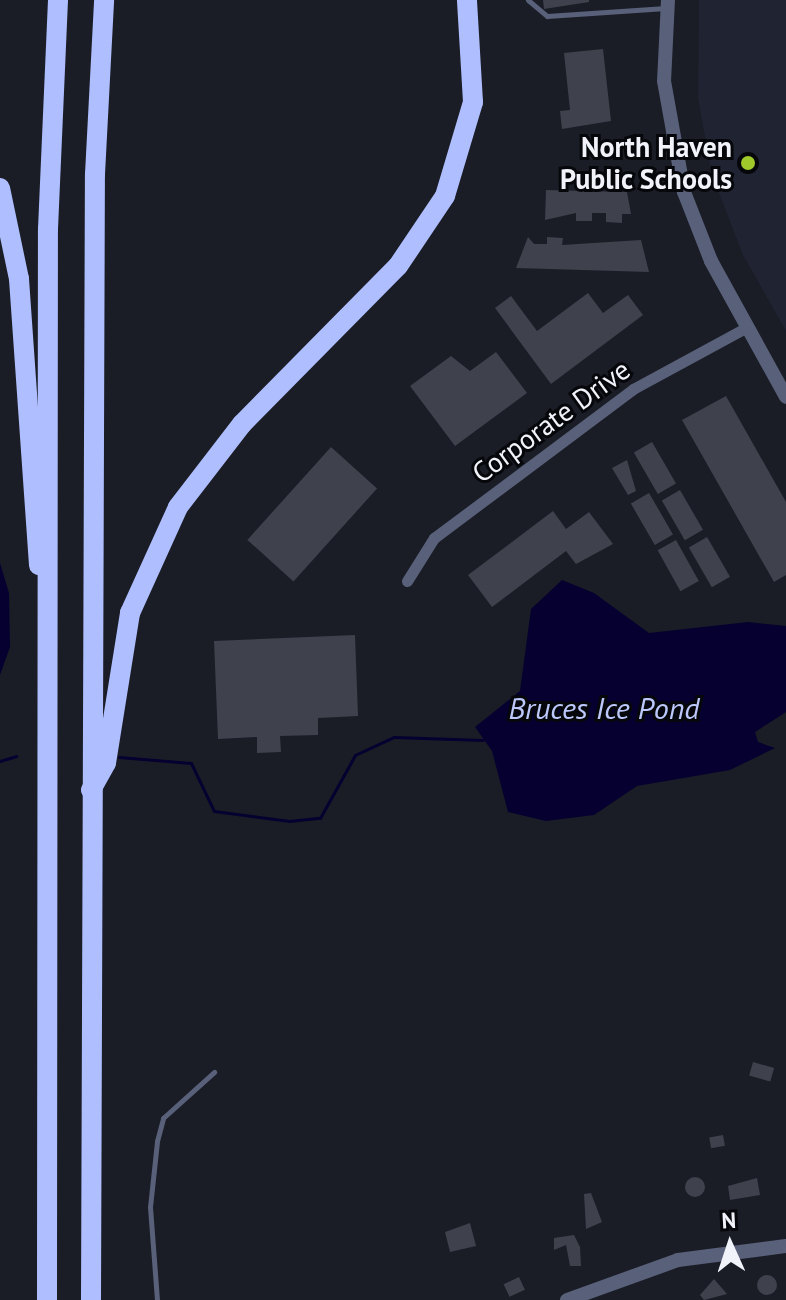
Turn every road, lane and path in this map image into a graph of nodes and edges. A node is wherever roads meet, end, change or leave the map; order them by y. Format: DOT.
graph roads {
  1 [pos="58,0"];
  2 [pos="104,0"];
  3 [pos="467,0"];
  4 [pos="528,0"];
  5 [pos="625,3"];
  6 [pos="667,4"];
  7 [pos="0,188"];
  8 [pos="747,327"];
  9 [pos="786,397"];
  10 [pos="407,581"];
  11 [pos="47,585"];
  12 [pos="91,790"];
  13 [pos="214,1072"];
  14 [pos="786,1246"];
  15 [pos="47,1300"];
  16 [pos="91,1300"];
  17 [pos="157,1300"];
  18 [pos="567,1300"];
  1 -- 11 [label="highway"];
  2 -- 12 [label="highway"];
  3 -- 12 [label="highway"];
  4 -- 5 [label="lane"];
  5 -- 6 [label="lane"];
  6 -- 8 [label="street"];
  7 -- 11 [label="highway"];
  8 -- 9 [label="street"];
  8 -- 10 [label="street, Corporate Drive"];
  11 -- 15 [label="highway"];
  12 -- 16 [label="highway"];
  13 -- 17 [label="lane"];
  14 -- 18 [label="street"];
}
